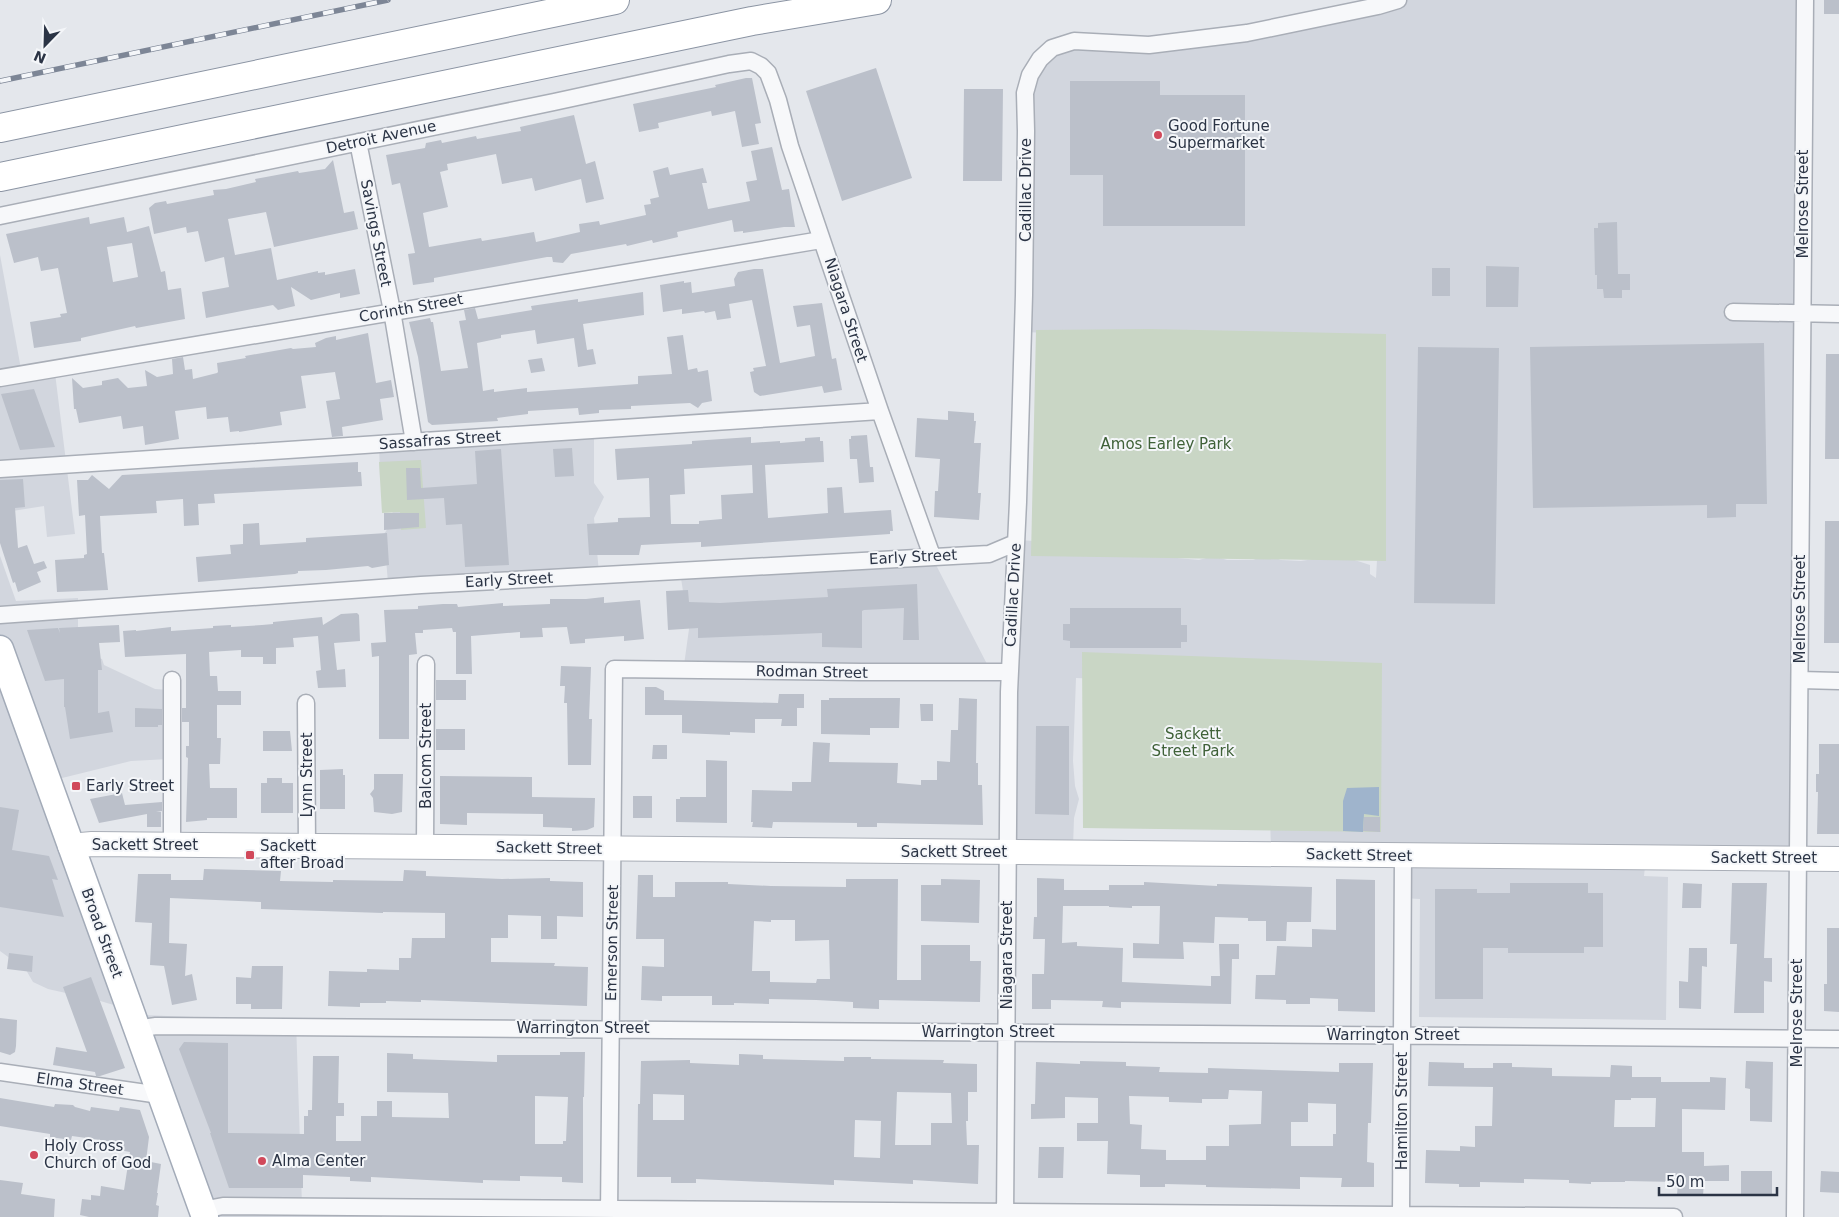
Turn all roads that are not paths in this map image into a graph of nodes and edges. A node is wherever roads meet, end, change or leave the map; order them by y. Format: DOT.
graph roads {
  1 [pos="615,0"];
  2 [pos="877,0"];
  3 [pos="1398,0"];
  4 [pos="1805,0"];
  5 [pos="761,66"];
  6 [pos="0,128"];
  7 [pos="358,142"];
  8 [pos="0,176"];
  9 [pos="0,216"];
  10 [pos="822,240"];
  11 [pos="392,311"];
  12 [pos="1733,312"];
  13 [pos="1802,314"];
  14 [pos="1839,314"];
  15 [pos="0,378"];
  16 [pos="880,411"];
  17 [pos="414,442"];
  18 [pos="0,469"];
  19 [pos="1015,543"];
  20 [pos="932,556"];
  21 [pos="0,615"];
  22 [pos="0,649"];
  23 [pos="426,664"];
  24 [pos="614,669"];
  25 [pos="1010,672"];
  26 [pos="172,680"];
  27 [pos="1800,680"];
  28 [pos="1839,680"];
  29 [pos="1009,692"];
  30 [pos="306,703"];
  31 [pos="172,845"];
  32 [pos="70,846"];
  33 [pos="307,846"];
  34 [pos="425,847"];
  35 [pos="612,849"];
  36 [pos="1008,852"];
  37 [pos="1403,856"];
  38 [pos="1798,859"];
  39 [pos="1839,859"];
  40 [pos="136,1028"];
  41 [pos="611,1028"];
  42 [pos="1006,1032"];
  43 [pos="1402,1035"];
  44 [pos="1797,1038"];
  45 [pos="1839,1039"];
  46 [pos="0,1072"];
  47 [pos="160,1095"];
  48 [pos="204,1213"];
  49 [pos="609,1213"];
  50 [pos="1005,1214"];
  51 [pos="1401,1216"];
  52 [pos="1674,1217"];
  53 [pos="1796,1217"];
  1 -- 6 [label="highway"];
  2 -- 8 [label="highway"];
  3 -- 19 [label="street, Cadillac Drive"];
  4 -- 13 [label="street, Melrose Street"];
  5 -- 7 [label="street, Detroit Avenue"];
  5 -- 10 [label="street, Niagara Street"];
  7 -- 9 [label="street, Detroit Avenue"];
  7 -- 11 [label="street, Savings Street"];
  10 -- 11 [label="street, Corinth Street"];
  10 -- 16 [label="street, Niagara Street"];
  11 -- 15 [label="street, Corinth Street"];
  11 -- 17 [label="street, Savings Street"];
  12 -- 13 [label="street"];
  13 -- 14 [label="street"];
  13 -- 27 [label="street, Melrose Street"];
  16 -- 17 [label="street, Sassafras Street"];
  16 -- 20 [label="street, Niagara Street"];
  17 -- 18 [label="street, Sassafras Street"];
  19 -- 20 [label="street, Early Street"];
  19 -- 25 [label="street, Cadillac Drive"];
  20 -- 21 [label="street, Early Street"];
  22 -- 32 [label="main road, Broad Street"];
  23 -- 34 [label="street, Balcom Street"];
  24 -- 25 [label="street, Rodman Street"];
  24 -- 35 [label="street, Emerson Street"];
  25 -- 29 [label="street, Cadillac Drive"];
  26 -- 31 [label="street"];
  27 -- 28 [label="street"];
  27 -- 38 [label="street, Melrose Street"];
  29 -- 36 [label="street, Niagara Street"];
  30 -- 33 [label="street, Lynn Street"];
  31 -- 32 [label="street, Sackett Street"];
  31 -- 33 [label="street, Sackett Street"];
  32 -- 40 [label="main road, Broad Street"];
  33 -- 34 [label="street, Sackett Street"];
  34 -- 35 [label="street, Sackett Street"];
  35 -- 36 [label="street, Sackett Street"];
  35 -- 41 [label="street, Emerson Street"];
  36 -- 37 [label="street, Sackett Street"];
  36 -- 42 [label="street, Niagara Street"];
  37 -- 38 [label="street, Sackett Street"];
  37 -- 43 [label="street, Hamilton Street"];
  38 -- 39 [label="street, Sackett Street"];
  38 -- 44 [label="street, Melrose Street"];
  40 -- 41 [label="street, Warrington Street"];
  40 -- 47 [label="main road, Broad Street"];
  41 -- 42 [label="street, Warrington Street"];
  41 -- 49 [label="street, Emerson Street"];
  42 -- 43 [label="street, Warrington Street"];
  42 -- 50 [label="street, Niagara Street"];
  43 -- 44 [label="street, Warrington Street"];
  43 -- 51 [label="street, Hamilton Street"];
  44 -- 45 [label="street, Warrington Street"];
  44 -- 53 [label="street, Melrose Street"];
  46 -- 47 [label="street, Elma Street"];
  47 -- 48 [label="main road, Broad Street"];
  48 -- 49 [label="street"];
  49 -- 50 [label="street"];
  50 -- 51 [label="street"];
  51 -- 52 [label="street"];
}
